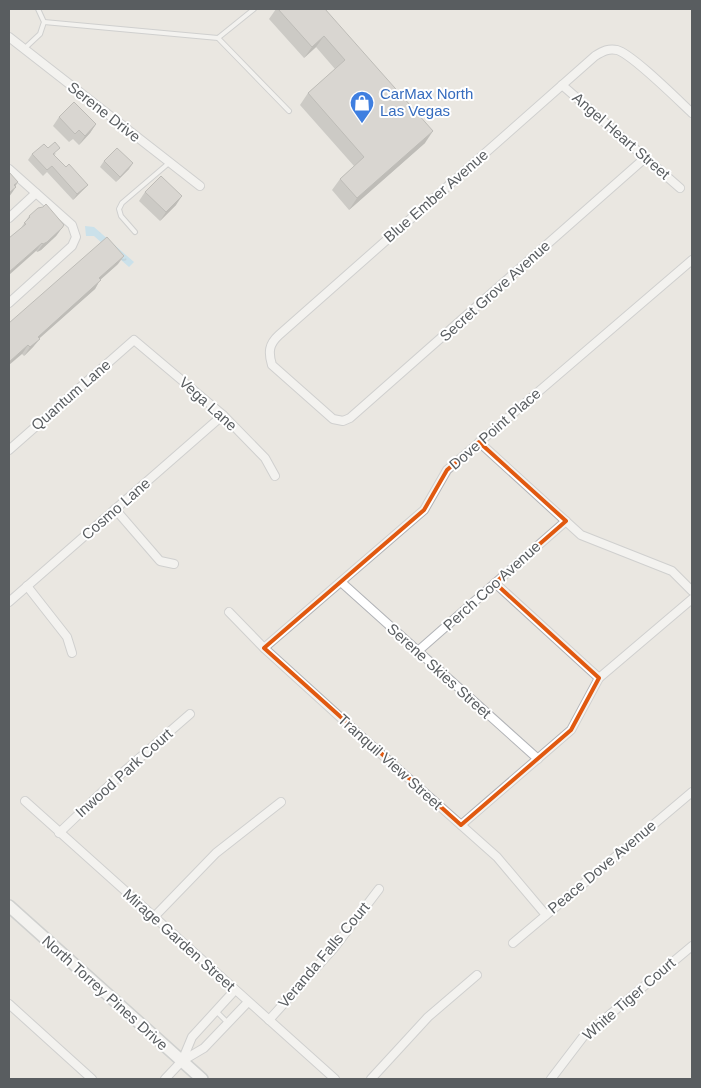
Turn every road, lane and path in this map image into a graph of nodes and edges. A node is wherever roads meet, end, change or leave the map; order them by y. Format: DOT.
graph roads {
  1 [pos="38,9"];
  2 [pos="254,9"];
  3 [pos="44,22"];
  4 [pos="9,37"];
  5 [pos="218,38"];
  6 [pos="24,49"];
  7 [pos="562,85"];
  8 [pos="288,111"];
  9 [pos="692,113"];
  10 [pos="646,158"];
  11 [pos="170,162"];
  12 [pos="9,169"];
  13 [pos="200,186"];
  14 [pos="680,188"];
  15 [pos="36,193"];
  16 [pos="9,218"];
  17 [pos="135,232"];
  18 [pos="692,260"];
  19 [pos="9,303"];
  20 [pos="134,340"];
  21 [pos="223,415"];
  22 [pos="343,420"];
  23 [pos="479,442"];
  24 [pos="9,450"];
  25 [pos="275,476"];
  26 [pos="115,510"];
  27 [pos="566,521"];
  28 [pos="174,564"];
  29 [pos="341,582"];
  30 [pos="495,583"];
  31 [pos="27,586"];
  32 [pos="692,591"];
  33 [pos="692,599"];
  34 [pos="9,602"];
  35 [pos="229,612"];
  36 [pos="264,648"];
  37 [pos="418,651"];
  38 [pos="72,653"];
  39 [pos="599,678"];
  40 [pos="190,714"];
  41 [pos="538,759"];
  42 [pos="692,792"];
  43 [pos="25,801"];
  44 [pos="281,802"];
  45 [pos="461,825"];
  46 [pos="59,833"];
  47 [pos="379,889"];
  48 [pos="9,906"];
  49 [pos="546,915"];
  50 [pos="154,917"];
  51 [pos="513,943"];
  52 [pos="692,946"];
  53 [pos="477,975"];
  54 [pos="235,990"];
  55 [pos="248,1002"];
  56 [pos="9,1004"];
  57 [pos="216,1011"];
  58 [pos="269,1020"];
  59 [pos="228,1023"];
  60 [pos="182,1061"];
  61 [pos="92,1079"];
  62 [pos="165,1079"];
  63 [pos="202,1079"];
  64 [pos="335,1079"];
  65 [pos="371,1079"];
  66 [pos="551,1079"];
  1 -- 3 [label="lane"];
  2 -- 5 [label="lane"];
  3 -- 5 [label="lane"];
  3 -- 6 [label="lane"];
  4 -- 6 [label="street, Serene Drive"];
  5 -- 8 [label="lane"];
  6 -- 11 [label="street, Serene Drive"];
  7 -- 9 [label="street, Blue Ember Avenue"];
  7 -- 10 [label="street, Angel Heart Street"];
  7 -- 22 [label="street, Blue Ember Avenue"];
  10 -- 14 [label="street, Angel Heart Street"];
  10 -- 22 [label="street, Secret Grove Avenue"];
  11 -- 13 [label="street, Serene Drive"];
  11 -- 17 [label="lane"];
  12 -- 15 [label="street"];
  15 -- 16 [label="street"];
  15 -- 19 [label="street"];
  18 -- 23 [label="street, Dove Point Place"];
  20 -- 21 [label="street, Vega Lane"];
  20 -- 24 [label="street, Quantum Lane"];
  21 -- 25 [label="street, Vega Lane"];
  21 -- 26 [label="street, Cosmo Lane"];
  23 -- 27 [label="street"];
  23 -- 29 [label="street, Dove Point Place"];
  26 -- 28 [label="street"];
  26 -- 31 [label="street, Cosmo Lane"];
  27 -- 30 [label="street, Perch Coo Avenue"];
  27 -- 32 [label="street"];
  29 -- 36 [label="street, Dove Point Place"];
  29 -- 37 [label="street, Serene Skies Street"];
  30 -- 37 [label="street, Perch Coo Avenue"];
  30 -- 39 [label="street"];
  31 -- 34 [label="street, Cosmo Lane"];
  31 -- 38 [label="street"];
  33 -- 39 [label="street"];
  35 -- 36 [label="street, Tranquil View Street"];
  36 -- 45 [label="street, Tranquil View Street"];
  37 -- 41 [label="street, Serene Skies Street"];
  39 -- 41 [label="street"];
  40 -- 46 [label="street, Inwood Park Court"];
  41 -- 45 [label="street"];
  42 -- 49 [label="street, Peace Dove Avenue"];
  43 -- 46 [label="street, Mirage Garden Street"];
  44 -- 50 [label="street"];
  45 -- 49 [label="street, Tranquil View Street"];
  46 -- 50 [label="street, Mirage Garden Street"];
  47 -- 58 [label="street, Veranda Falls Court"];
  48 -- 60 [label="street, North Torrey Pines Drive"];
  49 -- 51 [label="street, Peace Dove Avenue"];
  50 -- 54 [label="street, Mirage Garden Street"];
  52 -- 66 [label="street, White Tiger Court"];
  53 -- 65 [label="street"];
  54 -- 55 [label="street, Mirage Garden Street"];
  54 -- 57 [label="street"];
  55 -- 58 [label="street, Mirage Garden Street"];
  55 -- 59 [label="street"];
  56 -- 61 [label="street"];
  57 -- 59 [label="lane"];
  57 -- 60 [label="street"];
  58 -- 64 [label="street, Mirage Garden Street"];
  59 -- 60 [label="street"];
  60 -- 62 [label="street"];
  60 -- 63 [label="street, North Torrey Pines Drive"];
}
